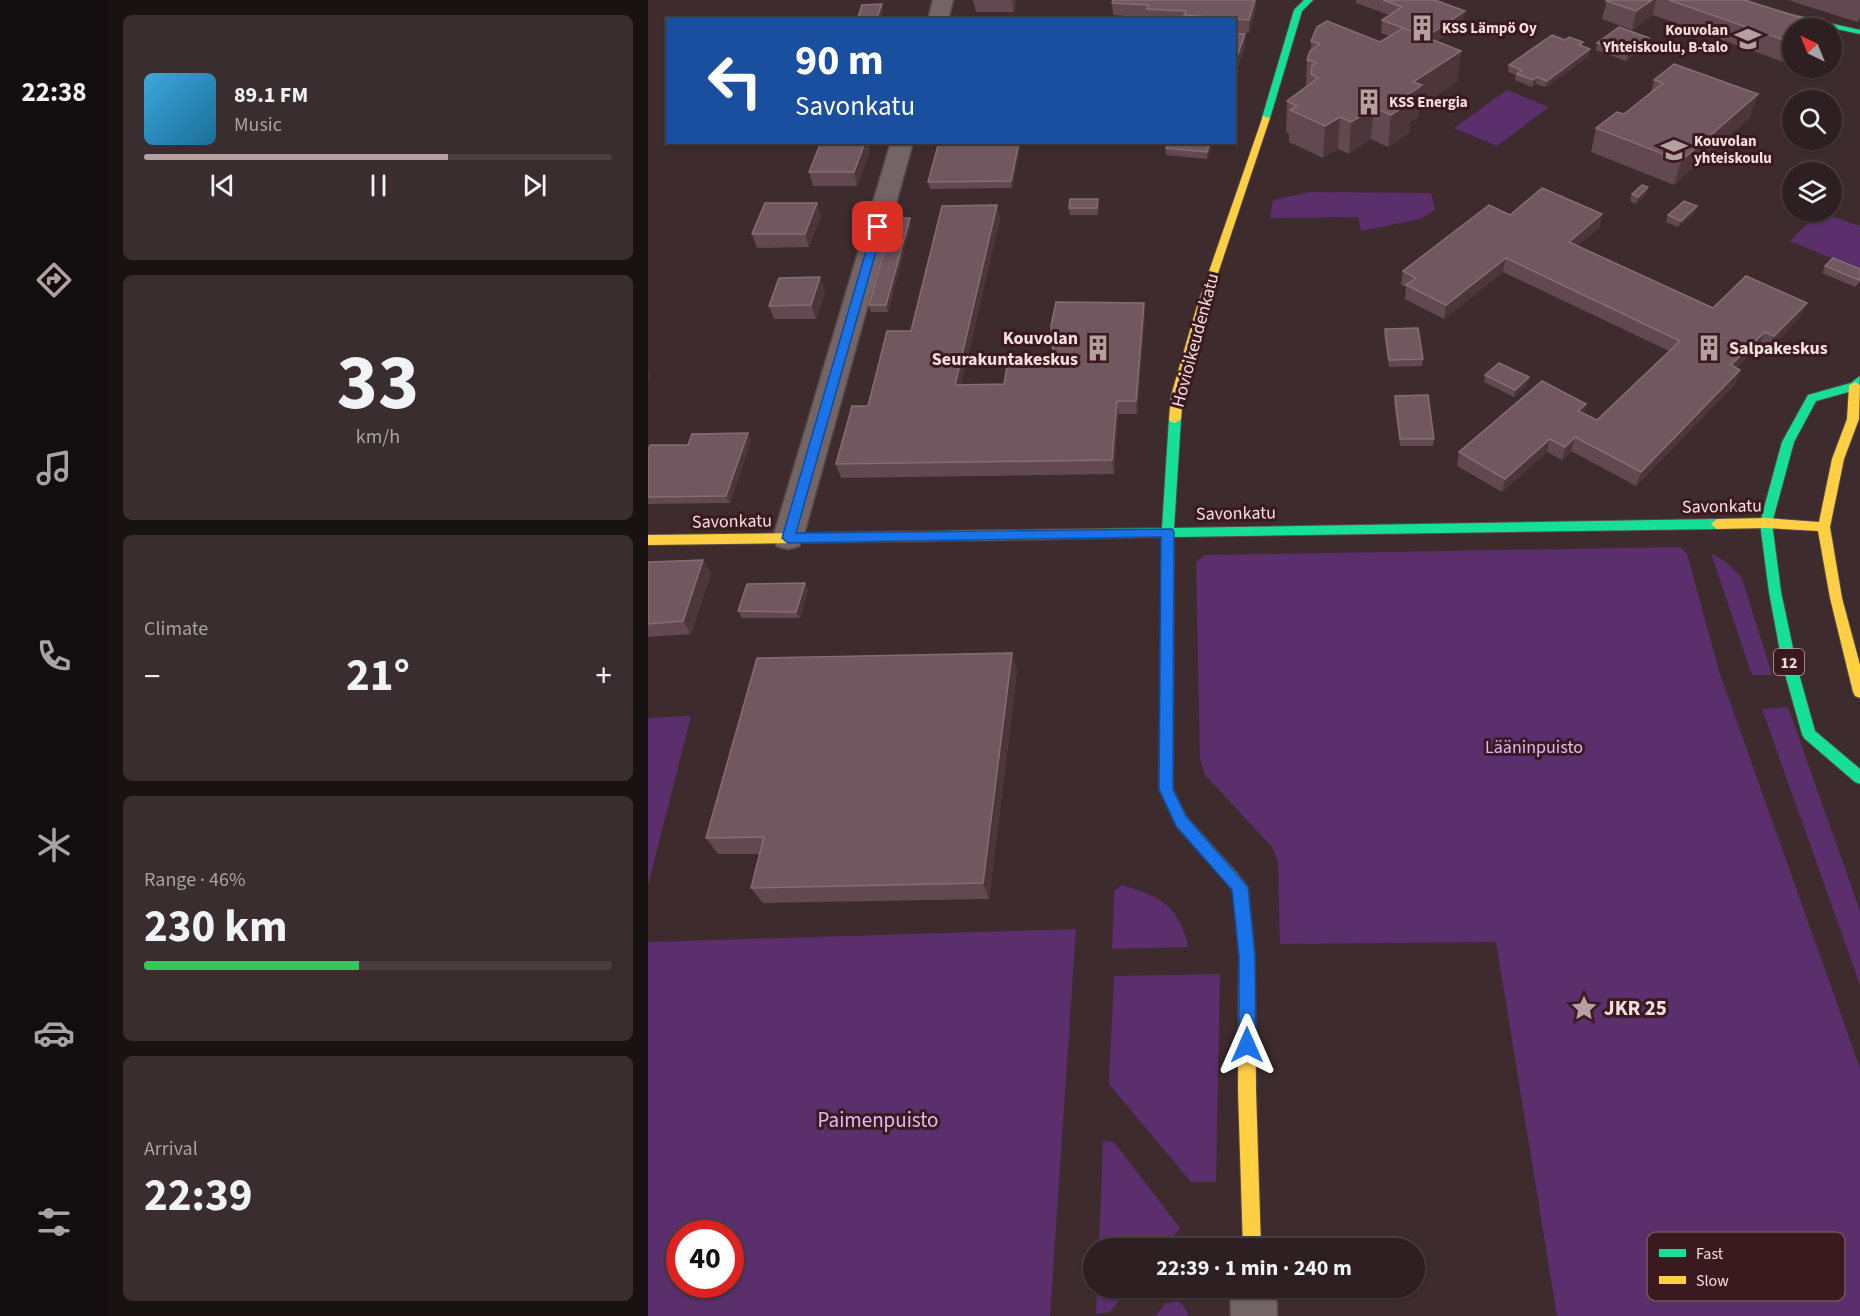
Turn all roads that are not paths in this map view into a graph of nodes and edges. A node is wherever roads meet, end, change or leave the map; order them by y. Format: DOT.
graph roads {
  1 [pos="943,0"];
  2 [pos="1309,0"];
  3 [pos="1737,0"];
  4 [pos="1783,15"];
  5 [pos="938,18"];
  6 [pos="1790,18"];
  7 [pos="1860,32"];
  8 [pos="1842,41"];
  9 [pos="1851,45"];
  10 [pos="901,144"];
  11 [pos="1857,383"];
  12 [pos="1766,523"];
  13 [pos="1824,527"];
  14 [pos="1168,532"];
  15 [pos="788,538"];
  16 [pos="648,540"];
  17 [pos="1860,692"];
  18 [pos="1860,778"];
  19 [pos="1252,1238"];
  20 [pos="1253,1298"];
  21 [pos="1254,1316"];
  1 -- 5 [label="street"];
  2 -- 14 [label="street, Hovioikeudenkatu"];
  3 -- 4 [label="street"];
  4 -- 6 [label="street"];
  4 -- 7 [label="street"];
  8 -- 9 [label="street"];
  10 -- 15 [label="street"];
  11 -- 12 [label="street, 12"];
  11 -- 13 [label="street, 12"];
  12 -- 13 [label="street, Savonkatu"];
  12 -- 14 [label="street, Savonkatu"];
  12 -- 18 [label="street, 12"];
  13 -- 17 [label="street, 12"];
  14 -- 15 [label="street, Savonkatu"];
  14 -- 19 [label="street, Hovioikeudenkatu"];
  15 -- 16 [label="street, Savonkatu"];
  20 -- 21 [label="street"];
}
